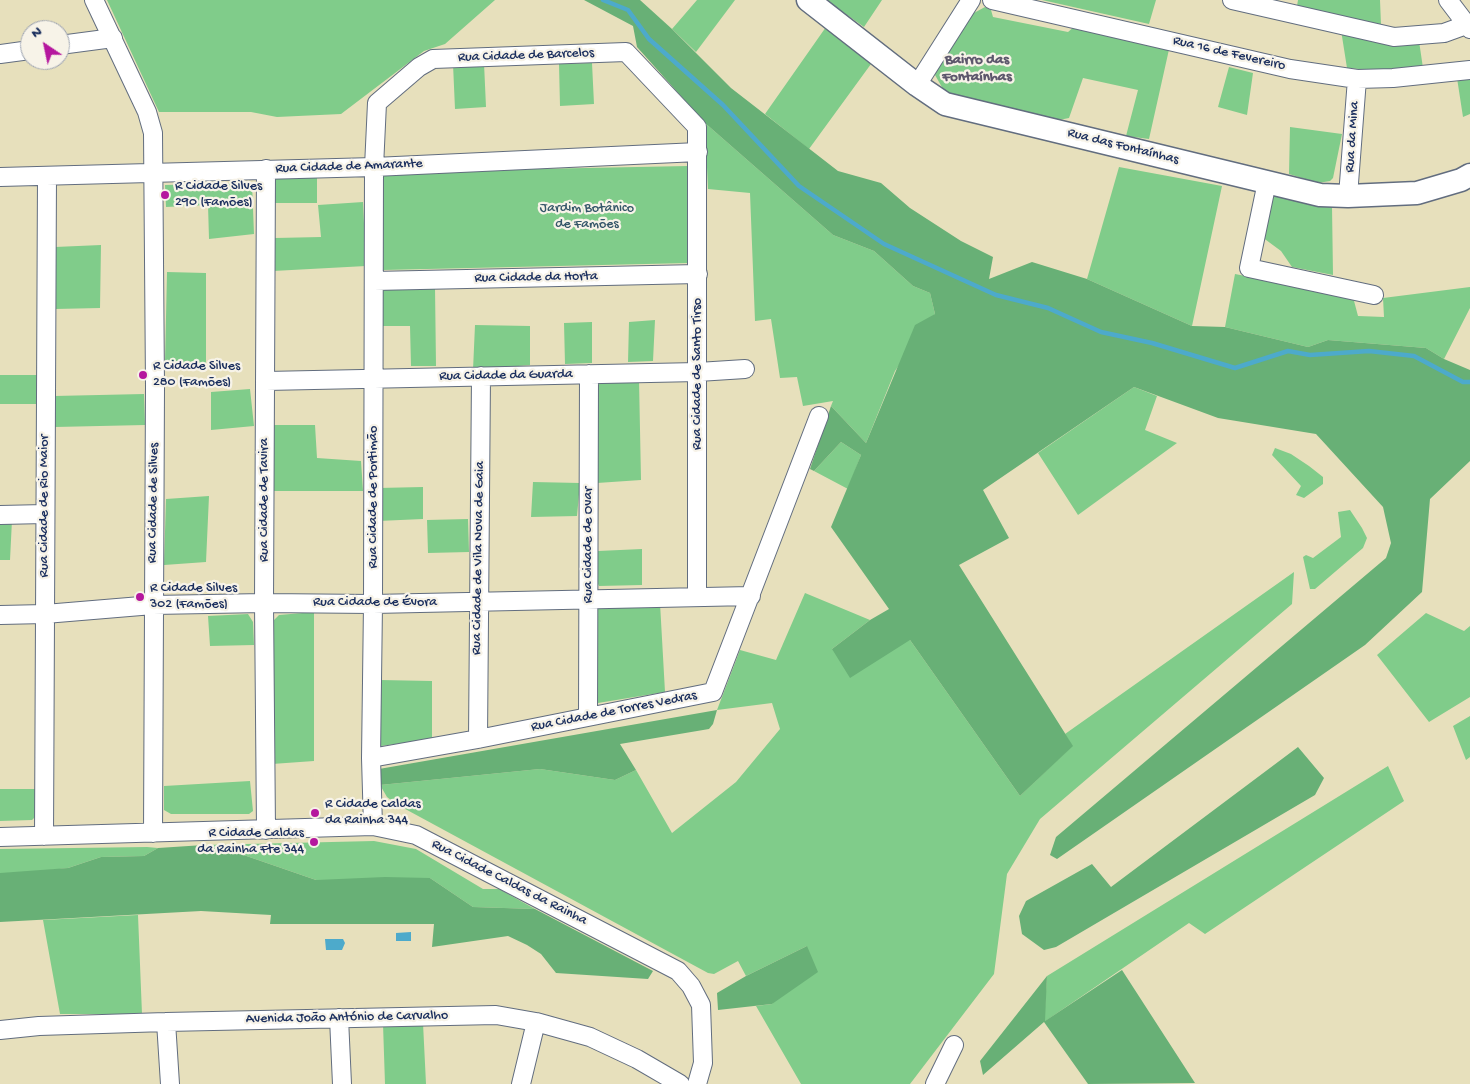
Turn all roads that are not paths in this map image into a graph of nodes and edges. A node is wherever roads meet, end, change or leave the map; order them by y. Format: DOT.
graph roads {
  1 [pos="94,0"];
  2 [pos="808,0"];
  3 [pos="970,0"];
  4 [pos="992,0"];
  5 [pos="1232,0"];
  6 [pos="1448,0"];
  7 [pos="1260,3"];
  8 [pos="1468,27"];
  9 [pos="113,38"];
  10 [pos="70,44"];
  11 [pos="20,51"];
  12 [pos="0,54"];
  13 [pos="1470,70"];
  14 [pos="1357,78"];
  15 [pos="917,85"];
  16 [pos="698,152"];
  17 [pos="374,167"];
  18 [pos="266,169"];
  19 [pos="154,172"];
  20 [pos="47,176"];
  21 [pos="1470,176"];
  22 [pos="0,177"];
  23 [pos="1267,182"];
  24 [pos="1348,196"];
  25 [pos="698,274"];
  26 [pos="374,281"];
  27 [pos="1374,295"];
  28 [pos="745,369"];
  29 [pos="698,372"];
  30 [pos="589,374"];
  31 [pos="481,376"];
  32 [pos="374,379"];
  33 [pos="266,381"];
  34 [pos="819,416"];
  35 [pos="45,514"];
  36 [pos="0,515"];
  37 [pos="697,596"];
  38 [pos="751,596"];
  39 [pos="588,599"];
  40 [pos="479,602"];
  41 [pos="264,603"];
  42 [pos="373,604"];
  43 [pos="153,605"];
  44 [pos="45,614"];
  45 [pos="0,615"];
  46 [pos="588,716"];
  47 [pos="478,739"];
  48 [pos="371,758"];
  49 [pos="373,826"];
  50 [pos="266,830"];
  51 [pos="153,833"];
  52 [pos="44,836"];
  53 [pos="0,837"];
  54 [pos="339,1018"];
  55 [pos="166,1022"];
  56 [pos="536,1022"];
  57 [pos="0,1030"];
  58 [pos="954,1045"];
  59 [pos="170,1084"];
  60 [pos="342,1084"];
  61 [pos="521,1084"];
  62 [pos="680,1084"];
  63 [pos="697,1084"];
  64 [pos="935,1084"];
  1 -- 9 [label="street, Rua Cidade de Silves"];
  2 -- 15 [label="street, Rua das Fontaínhas"];
  3 -- 15 [label="street"];
  4 -- 14 [label="street, Rua 16 de Fevereiro"];
  5 -- 7 [label="street"];
  6 -- 8 [label="street"];
  7 -- 8 [label="street"];
  9 -- 10 [label="street"];
  9 -- 19 [label="street, Rua Cidade de Silves"];
  11 -- 12 [label="street"];
  13 -- 14 [label="street, Rua 16 de Fevereiro"];
  14 -- 24 [label="street, Rua da Mina"];
  15 -- 23 [label="street, Rua das Fontaínhas"];
  16 -- 17 [label="street, Rua Cidade de Amarante"];
  16 -- 17 [label="street, Rua Cidade de Barcelos"];
  16 -- 25 [label="street, Rua Cidade de Santo Tirso"];
  17 -- 18 [label="street, Rua Cidade de Amarante"];
  17 -- 26 [label="street, Rua Cidade de Portimão"];
  18 -- 19 [label="street, Rua Cidade de Amarante"];
  18 -- 33 [label="street, Rua Cidade de Tavira"];
  19 -- 20 [label="street, Rua Cidade de Amarante"];
  19 -- 43 [label="street, Rua Cidade de Silves"];
  20 -- 22 [label="street, Rua Cidade de Amarante"];
  20 -- 35 [label="street, Rua Cidade de Rio Maior"];
  21 -- 24 [label="street, Rua das Fontaínhas"];
  23 -- 24 [label="street, Rua das Fontaínhas"];
  23 -- 27 [label="street"];
  25 -- 26 [label="street, Rua Cidade da Horta"];
  25 -- 29 [label="street, Rua Cidade de Santo Tirso"];
  26 -- 32 [label="street, Rua Cidade de Portimão"];
  28 -- 29 [label="street, Rua Cidade da Guarda"];
  29 -- 30 [label="street, Rua Cidade da Guarda"];
  29 -- 37 [label="street, Rua Cidade de Santo Tirso"];
  30 -- 31 [label="street, Rua Cidade da Guarda"];
  30 -- 39 [label="street, Rua Cidade de Ovar"];
  31 -- 32 [label="street, Rua Cidade da Guarda"];
  31 -- 40 [label="street, Rua Cidade de Vila Nova de Gaia"];
  32 -- 33 [label="street, Rua Cidade da Guarda"];
  32 -- 42 [label="street, Rua Cidade de Portimão"];
  33 -- 41 [label="street, Rua Cidade de Tavira"];
  34 -- 38 [label="street, Rua Cidade de Torres Vedras"];
  35 -- 36 [label="street"];
  35 -- 44 [label="street, Rua Cidade de Rio Maior"];
  37 -- 38 [label="street, Rua Cidade de Évora"];
  37 -- 39 [label="street, Rua Cidade de Évora"];
  38 -- 46 [label="street, Rua Cidade de Torres Vedras"];
  39 -- 40 [label="street, Rua Cidade de Évora"];
  39 -- 46 [label="street, Rua Cidade de Ovar"];
  40 -- 42 [label="street, Rua Cidade de Évora"];
  40 -- 47 [label="street, Rua Cidade de Vila Nova de Gaia"];
  41 -- 42 [label="street, Rua Cidade de Évora"];
  41 -- 43 [label="street, Rua Cidade de Évora"];
  41 -- 50 [label="street, Rua Cidade de Tavira"];
  42 -- 48 [label="street, Rua Cidade de Portimão"];
  43 -- 44 [label="street, Rua Cidade de Évora"];
  43 -- 51 [label="street, Rua Cidade de Silves"];
  44 -- 45 [label="street, Rua Cidade de Évora"];
  44 -- 52 [label="street, Rua Cidade de Rio Maior"];
  46 -- 47 [label="street, Rua Cidade de Torres Vedras"];
  47 -- 48 [label="street, Rua Cidade de Torres Vedras"];
  48 -- 49 [label="street, Rua Cidade de Portimão"];
  49 -- 50 [label="street, Rua Cidade Caldas da Rainha"];
  49 -- 63 [label="street, Rua Cidade Caldas da Rainha"];
  50 -- 51 [label="street, Rua Cidade Caldas da Rainha"];
  51 -- 52 [label="street, Rua Cidade Caldas da Rainha"];
  52 -- 53 [label="street, Rua Cidade Caldas da Rainha"];
  54 -- 55 [label="street, Avenida João António de Carvalho"];
  54 -- 56 [label="street, Avenida João António de Carvalho"];
  54 -- 60 [label="street"];
  55 -- 57 [label="street, Avenida João António de Carvalho"];
  55 -- 59 [label="street"];
  56 -- 61 [label="street"];
  56 -- 62 [label="street, Avenida João António de Carvalho"];
  58 -- 64 [label="street"];
}
